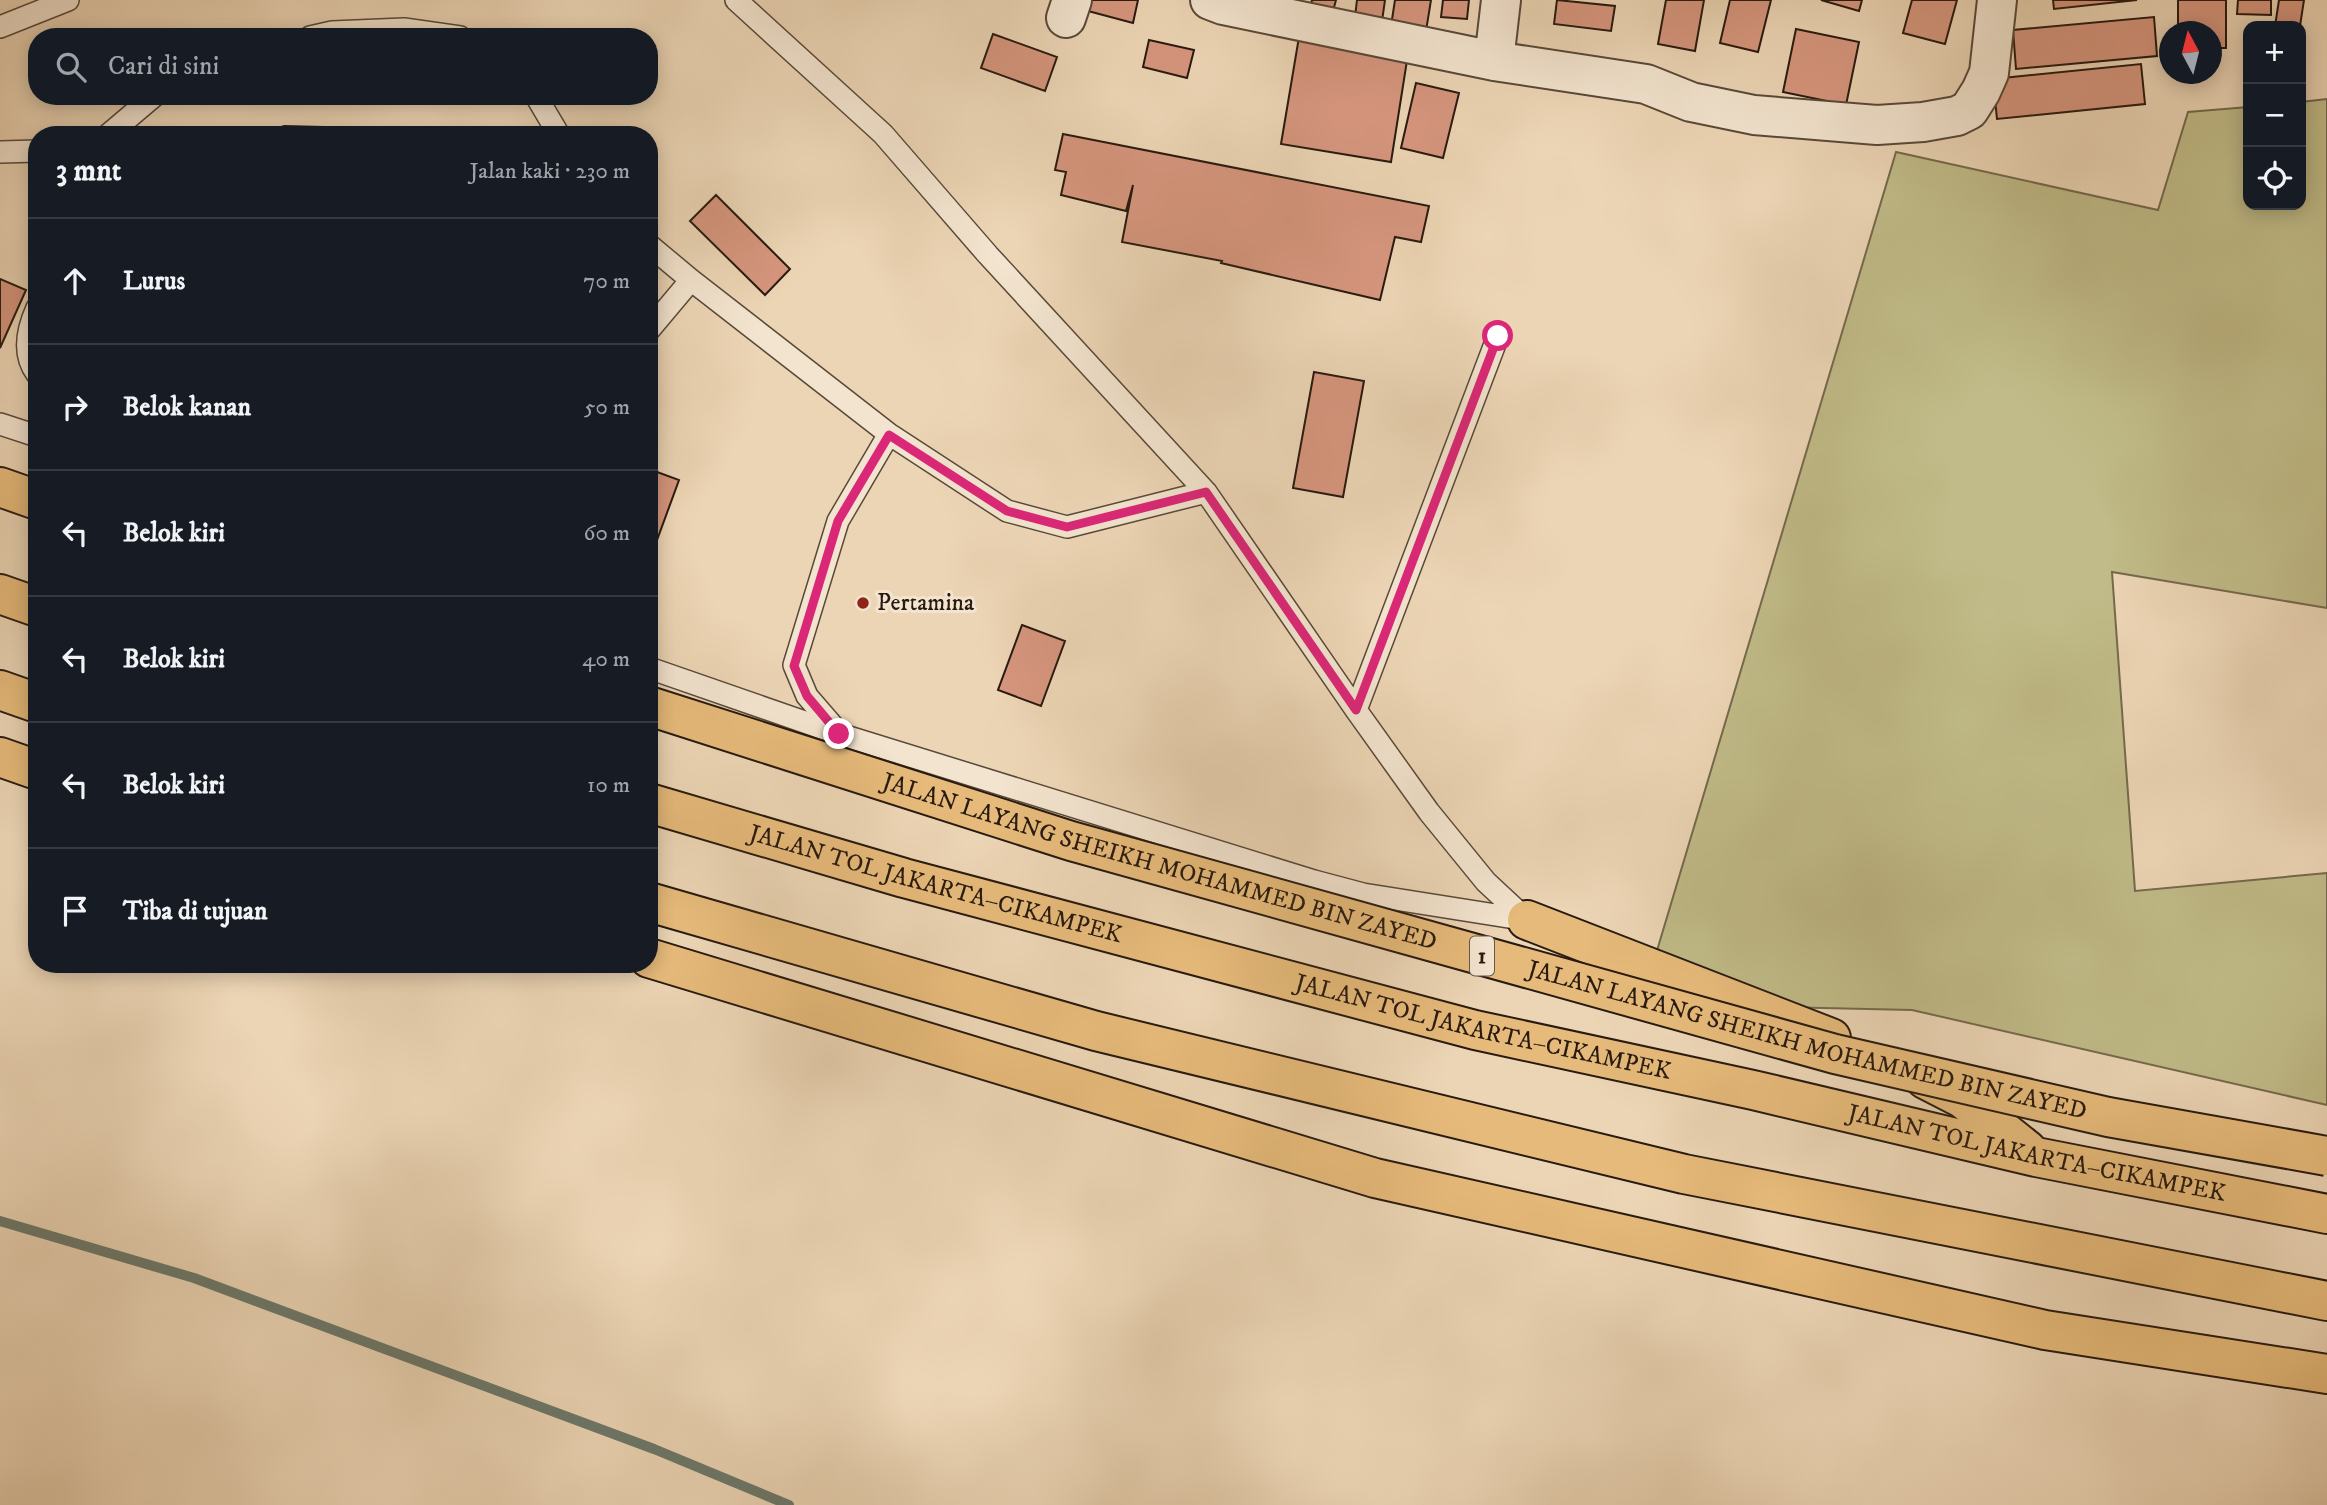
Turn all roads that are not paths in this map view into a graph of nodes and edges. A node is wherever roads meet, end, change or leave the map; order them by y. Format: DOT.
graph roads {
  1 [pos="68,0"];
  2 [pos="736,0"];
  3 [pos="1210,0"];
  4 [pos="1501,0"];
  5 [pos="1997,0"];
  6 [pos="0,27"];
  7 [pos="1493,61"];
  8 [pos="143,105"];
  9 [pos="541,105"];
  10 [pos="119,126"];
  11 [pos="554,126"];
  12 [pos="0,152"];
  13 [pos="28,152"];
  14 [pos="658,253"];
  15 [pos="691,281"];
  16 [pos="658,320"];
  17 [pos="1498,336"];
  18 [pos="0,424"];
  19 [pos="28,433"];
  20 [pos="889,435"];
  21 [pos="0,487"];
  22 [pos="1206,492"];
  23 [pos="28,497"];
  24 [pos="0,594"];
  25 [pos="28,604"];
  26 [pos="658,671"];
  27 [pos="0,690"];
  28 [pos="28,700"];
  29 [pos="658,709"];
  30 [pos="1356,710"];
  31 [pos="839,734"];
  32 [pos="0,757"];
  33 [pos="28,767"];
  34 [pos="658,806"];
  35 [pos="658,905"];
  36 [pos="1527,920"];
  37 [pos="658,961"];
  38 [pos="2327,1156"];
  39 [pos="2036,1157"];
  40 [pos="2327,1214"];
  41 [pos="2327,1301"];
  42 [pos="2327,1374"];
  1 -- 6 [label="lane"];
  2 -- 22 [label="lane"];
  3 -- 7 [label="street"];
  4 -- 7 [label="street"];
  5 -- 7 [label="street"];
  8 -- 10 [label="lane"];
  9 -- 11 [label="lane"];
  12 -- 13 [label="lane"];
  14 -- 15 [label="lane"];
  15 -- 16 [label="lane"];
  15 -- 20 [label="lane"];
  17 -- 30 [label="lane"];
  18 -- 19 [label="lane"];
  20 -- 22 [label="lane"];
  20 -- 31 [label="lane"];
  21 -- 23 [label="highway"];
  22 -- 30 [label="lane"];
  24 -- 25 [label="highway"];
  26 -- 31 [label="lane"];
  27 -- 28 [label="highway"];
  29 -- 38 [label="highway, JALAN LAYANG SHEIKH MOHAMMED BIN ZAYED / 1, bridge"];
  30 -- 36 [label="lane"];
  31 -- 36 [label="lane"];
  32 -- 33 [label="highway"];
  34 -- 39 [label="highway, JALAN TOL JAKARTA–CIKAMPEK"];
  35 -- 41 [label="highway"];
  36 -- 39 [label="highway"];
  37 -- 42 [label="highway"];
  39 -- 40 [label="highway, JALAN TOL JAKARTA–CIKAMPEK"];
}
